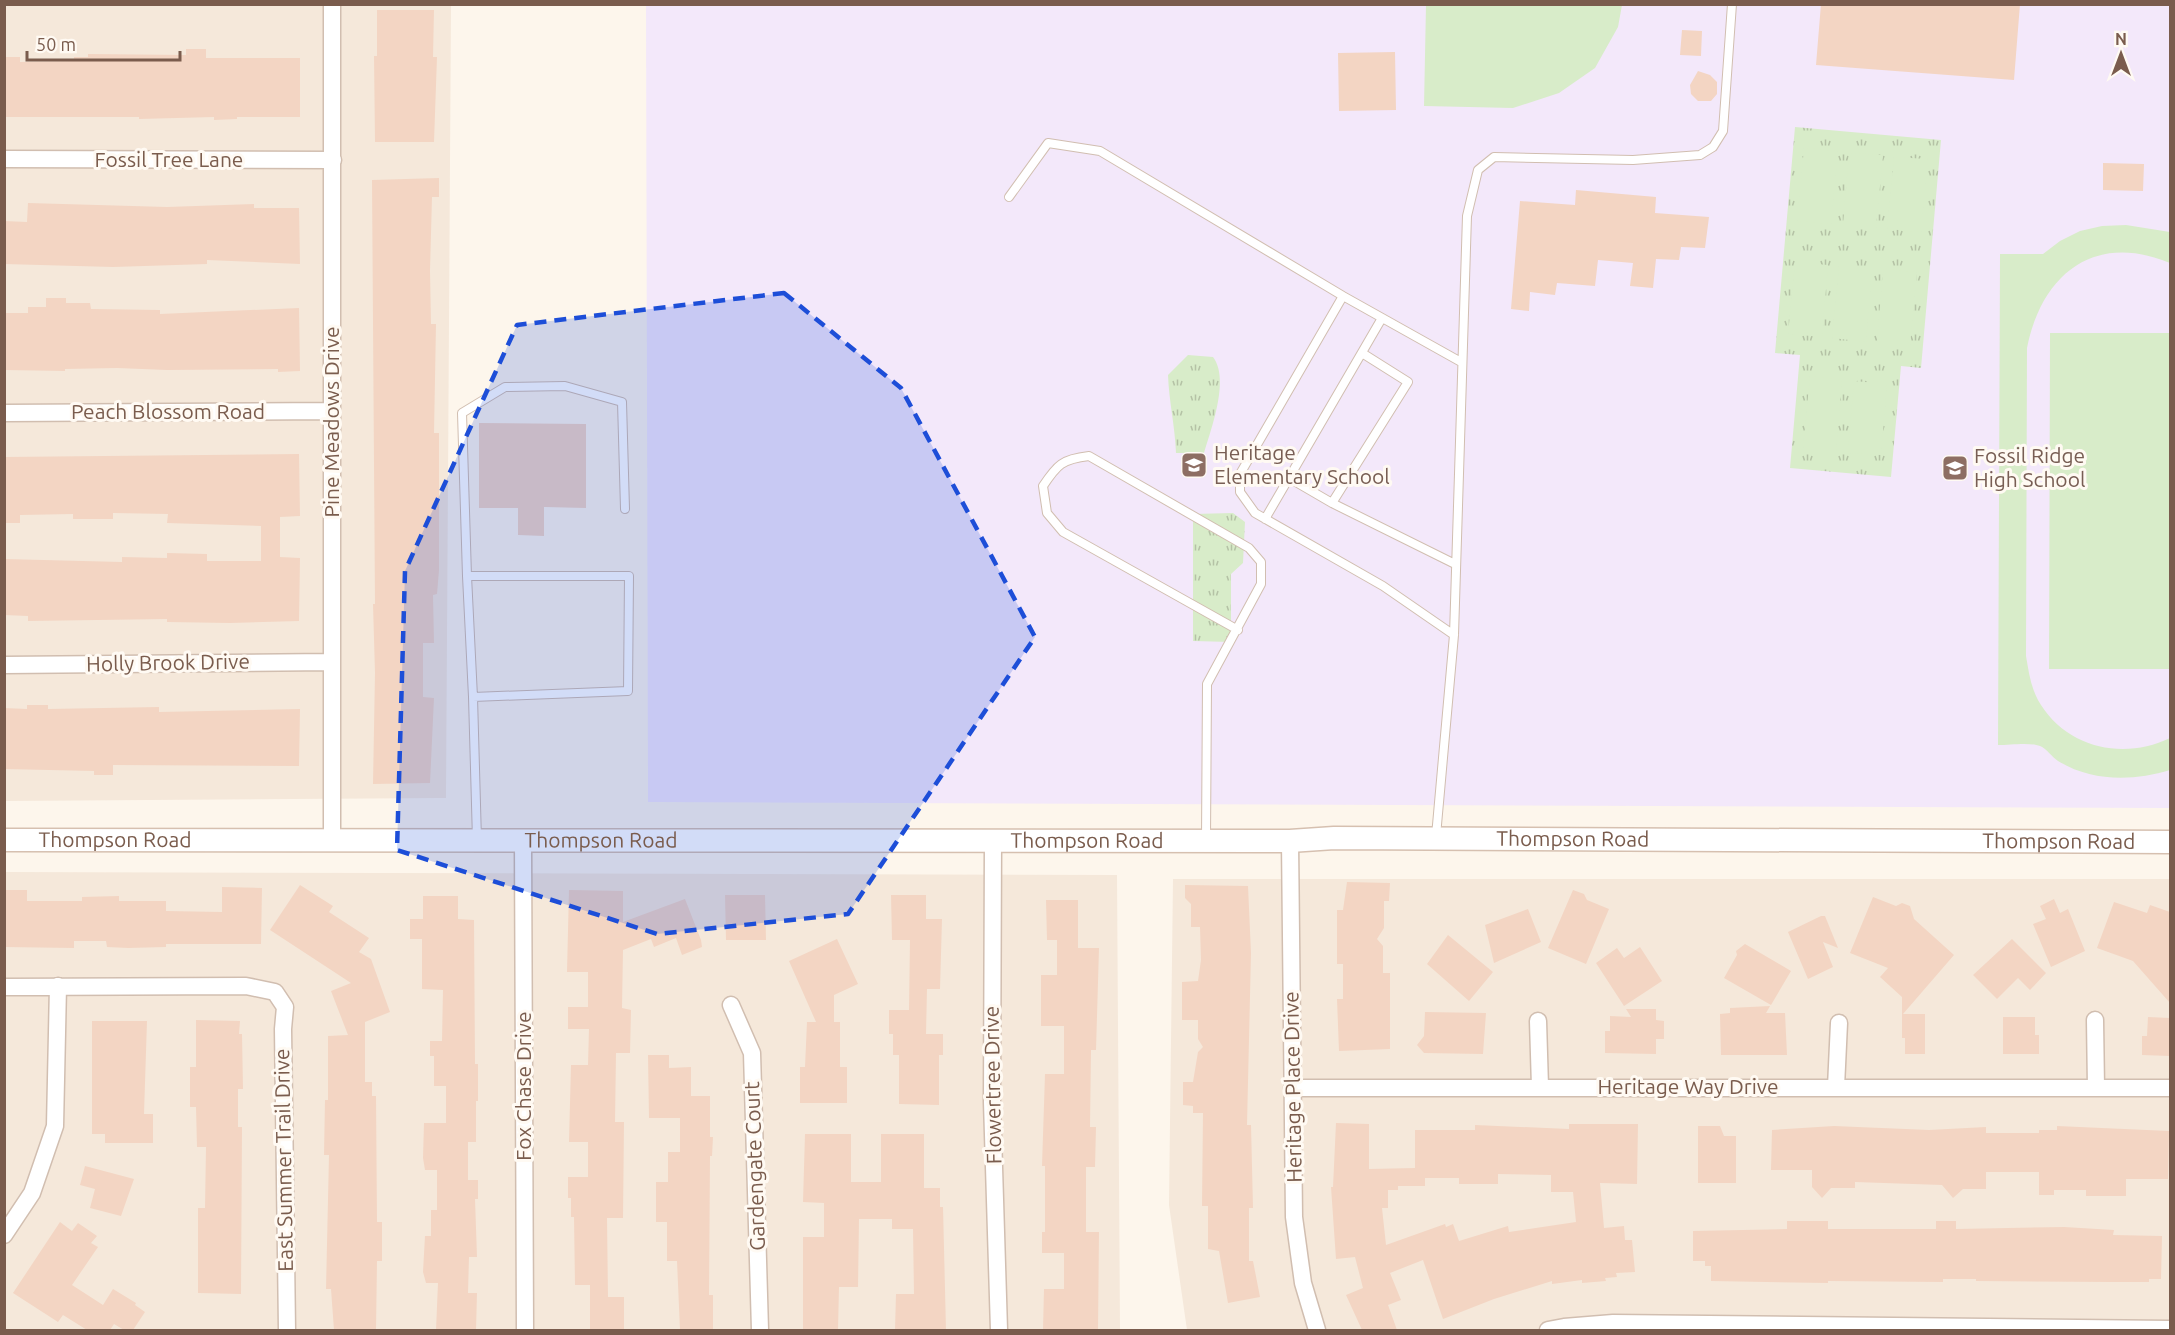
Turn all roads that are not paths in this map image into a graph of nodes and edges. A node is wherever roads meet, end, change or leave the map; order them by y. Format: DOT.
graph roads {
  1 [pos="332,4"];
  2 [pos="1732,4"];
  3 [pos="4,159"];
  4 [pos="333,160"];
  5 [pos="1008,197"];
  6 [pos="1343,296"];
  7 [pos="1382,318"];
  8 [pos="1362,353"];
  9 [pos="1461,362"];
  10 [pos="332,411"];
  11 [pos="4,413"];
  12 [pos="1288,478"];
  13 [pos="1332,503"];
  14 [pos="625,509"];
  15 [pos="1265,519"];
  16 [pos="1455,564"];
  17 [pos="467,576"];
  18 [pos="1238,630"];
  19 [pos="1454,636"];
  20 [pos="330,662"];
  21 [pos="4,665"];
  22 [pos="473,697"];
  23 [pos="1436,838"];
  24 [pos="4,840"];
  25 [pos="332,840"];
  26 [pos="477,840"];
  27 [pos="993,840"];
  28 [pos="1206,840"];
  29 [pos="523,841"];
  30 [pos="1290,841"];
  31 [pos="2170,842"];
  32 [pos="58,986"];
  33 [pos="4,987"];
  34 [pos="731,1005"];
  35 [pos="2095,1020"];
  36 [pos="1538,1021"];
  37 [pos="1839,1023"];
  38 [pos="1836,1087"];
  39 [pos="1292,1088"];
  40 [pos="1540,1088"];
  41 [pos="2096,1088"];
  42 [pos="2170,1088"];
  43 [pos="4,1235"];
  44 [pos="2170,1329"];
  45 [pos="287,1330"];
  46 [pos="525,1330"];
  47 [pos="760,1330"];
  48 [pos="999,1330"];
  49 [pos="1317,1330"];
  50 [pos="1548,1330"];
  51 [pos="2104,1330"];
  1 -- 4 [label="street, Pine Meadows Drive"];
  2 -- 9 [label="lane"];
  3 -- 4 [label="street, Fossil Tree Lane"];
  4 -- 10 [label="street, Pine Meadows Drive"];
  5 -- 6 [label="lane"];
  6 -- 7 [label="lane"];
  6 -- 15 [label="lane"];
  7 -- 8 [label="lane"];
  7 -- 9 [label="lane"];
  8 -- 12 [label="lane"];
  8 -- 13 [label="lane"];
  9 -- 16 [label="lane"];
  10 -- 11 [label="street, Peach Blossom Road"];
  10 -- 20 [label="street, Pine Meadows Drive"];
  12 -- 13 [label="lane"];
  12 -- 15 [label="lane"];
  13 -- 16 [label="lane"];
  14 -- 17 [label="lane"];
  15 -- 19 [label="lane"];
  16 -- 19 [label="lane"];
  17 -- 22 [label="lane"];
  17 -- 22 [label="lane"];
  18 -- 18 [label="lane"];
  18 -- 28 [label="lane"];
  19 -- 23 [label="lane"];
  20 -- 21 [label="street, Holly Brook Drive"];
  20 -- 25 [label="street, Pine Meadows Drive"];
  22 -- 26 [label="lane"];
  23 -- 30 [label="street, Thompson Road"];
  23 -- 31 [label="street, Thompson Road"];
  24 -- 25 [label="street, Thompson Road"];
  25 -- 26 [label="street, Thompson Road"];
  26 -- 29 [label="street, Thompson Road"];
  27 -- 28 [label="street, Thompson Road"];
  27 -- 29 [label="street, Thompson Road"];
  27 -- 48 [label="street, Flowertree Drive"];
  28 -- 30 [label="street, Thompson Road"];
  29 -- 46 [label="street, Fox Chase Drive"];
  30 -- 39 [label="street, Heritage Place Drive"];
  32 -- 33 [label="street"];
  32 -- 43 [label="street"];
  32 -- 45 [label="street, East Summer Trail Drive"];
  34 -- 47 [label="street, Gardengate Court"];
  35 -- 41 [label="street"];
  36 -- 40 [label="street"];
  37 -- 38 [label="street"];
  38 -- 40 [label="street, Heritage Way Drive"];
  38 -- 41 [label="street, Heritage Way Drive"];
  39 -- 40 [label="street, Heritage Way Drive"];
  39 -- 49 [label="street, Heritage Place Drive"];
  41 -- 42 [label="street, Heritage Way Drive"];
  44 -- 51 [label="street"];
  50 -- 51 [label="street"];
}
